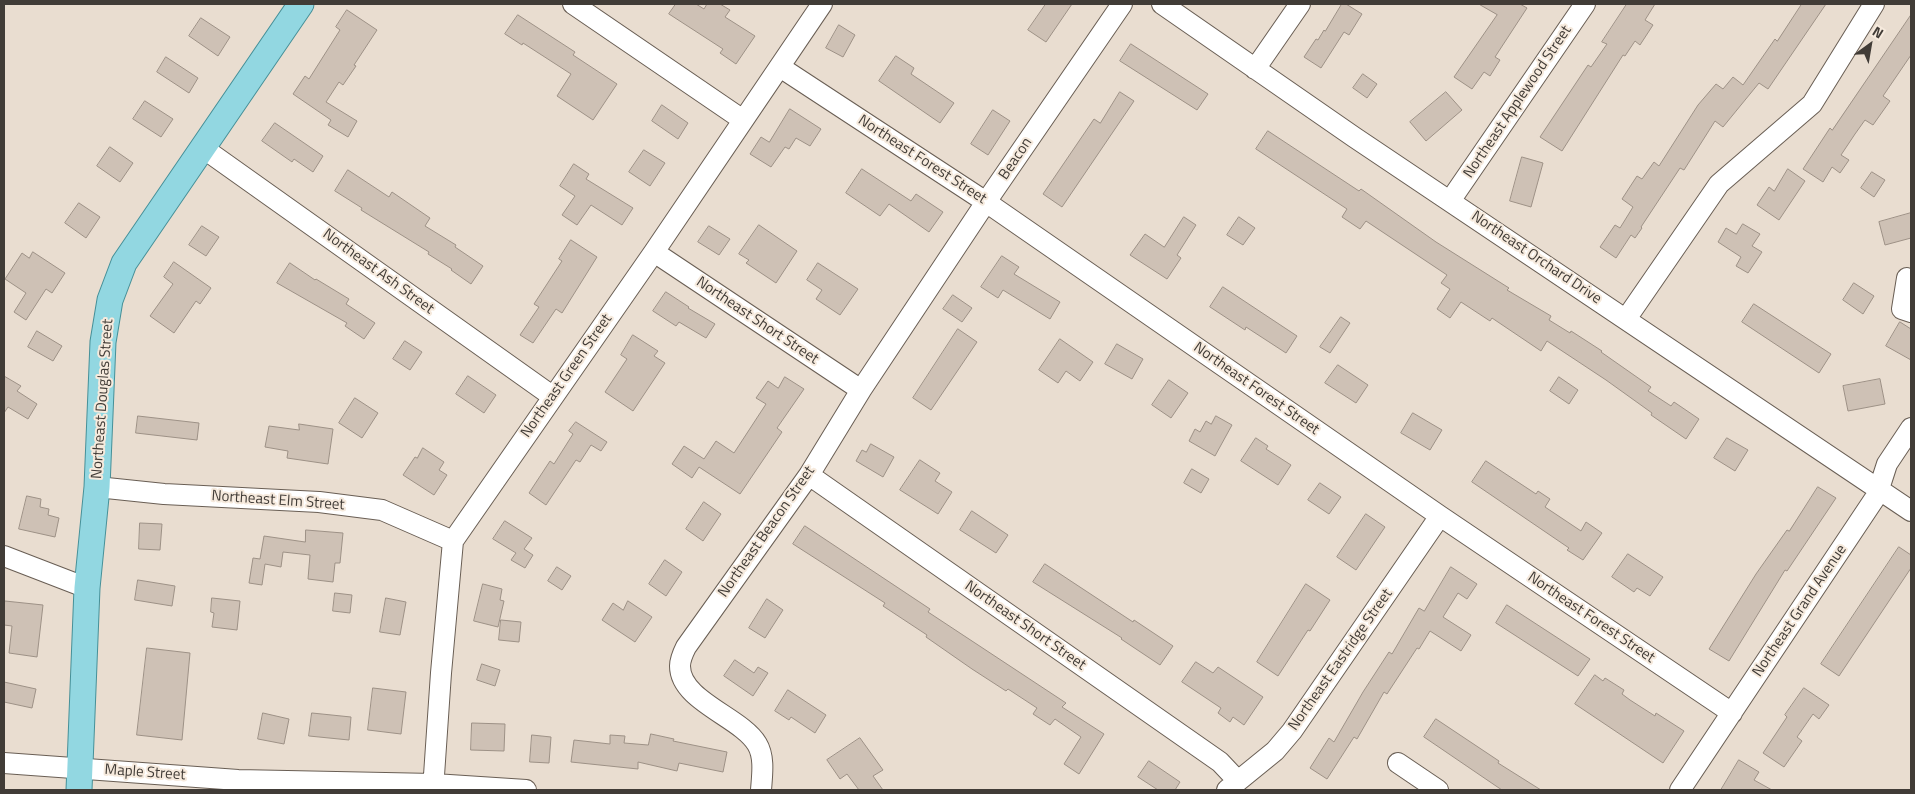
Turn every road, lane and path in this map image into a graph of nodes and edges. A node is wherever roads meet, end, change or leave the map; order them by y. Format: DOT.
graph roads {
  1 [pos="301,4"];
  2 [pos="573,4"];
  3 [pos="822,4"];
  4 [pos="1122,4"];
  5 [pos="1162,4"];
  6 [pos="1300,4"];
  7 [pos="1585,4"];
  8 [pos="1874,4"];
  9 [pos="780,67"];
  10 [pos="1255,69"];
  11 [pos="743,120"];
  12 [pos="203,148"];
  13 [pos="1450,201"];
  14 [pos="986,202"];
  15 [pos="654,252"];
  16 [pos="1907,278"];
  17 [pos="1911,312"];
  18 [pos="1626,319"];
  19 [pos="861,390"];
  20 [pos="552,396"];
  21 [pos="1911,428"];
  22 [pos="809,475"];
  23 [pos="97,486"];
  24 [pos="1880,489"];
  25 [pos="1911,511"];
  26 [pos="1440,516"];
  27 [pos="452,541"];
  28 [pos="4,556"];
  29 [pos="87,588"];
  30 [pos="1732,713"];
  31 [pos="1398,763"];
  32 [pos="4,764"];
  33 [pos="79,779"];
  34 [pos="1232,785"];
  35 [pos="433,787"];
  36 [pos="526,790"];
  37 [pos="761,790"];
  38 [pos="1438,790"];
  39 [pos="1680,790"];
  1 -- 12 [label="main road, Northeast Douglas Street"];
  2 -- 11 [label="street"];
  3 -- 9 [label="street, Northeast Green Street"];
  4 -- 14 [label="street, Beacon"];
  5 -- 10 [label="street, Northeast Orchard Drive"];
  6 -- 10 [label="street"];
  7 -- 13 [label="street, Northeast Applewood Street"];
  8 -- 18 [label="street"];
  9 -- 11 [label="street, Northeast Green Street"];
  9 -- 14 [label="street, Northeast Forest Street"];
  10 -- 13 [label="street, Northeast Orchard Drive"];
  11 -- 15 [label="street, Northeast Green Street"];
  12 -- 20 [label="street, Northeast Ash Street"];
  12 -- 23 [label="main road, Northeast Douglas Street"];
  13 -- 18 [label="street, Northeast Orchard Drive"];
  14 -- 19 [label="street, Beacon"];
  14 -- 26 [label="street, Northeast Forest Street"];
  15 -- 19 [label="street, Northeast Short Street"];
  15 -- 20 [label="street, Northeast Green Street"];
  16 -- 17 [label="street"];
  18 -- 24 [label="street, Northeast Orchard Drive"];
  19 -- 22 [label="street, Northeast Beacon Street"];
  20 -- 27 [label="street, Northeast Green Street"];
  21 -- 24 [label="street, Northeast Grand Avenue"];
  22 -- 34 [label="street, Northeast Short Street"];
  22 -- 37 [label="street, Northeast Beacon Street"];
  23 -- 27 [label="street, Northeast Elm Street"];
  23 -- 29 [label="main road, Northeast Douglas Street"];
  24 -- 25 [label="street, Northeast Orchard Drive"];
  24 -- 30 [label="street, Northeast Grand Avenue"];
  26 -- 30 [label="street, Northeast Forest Street"];
  26 -- 34 [label="street, Northeast Eastridge Street"];
  27 -- 35 [label="street, Northeast Green Street"];
  28 -- 29 [label="street"];
  29 -- 33 [label="main road, Northeast Douglas Street"];
  30 -- 39 [label="street, Northeast Grand Avenue"];
  31 -- 38 [label="street"];
  32 -- 33 [label="street, Maple Street"];
  33 -- 35 [label="street, Maple Street"];
  35 -- 36 [label="street, Maple Street"];
}
